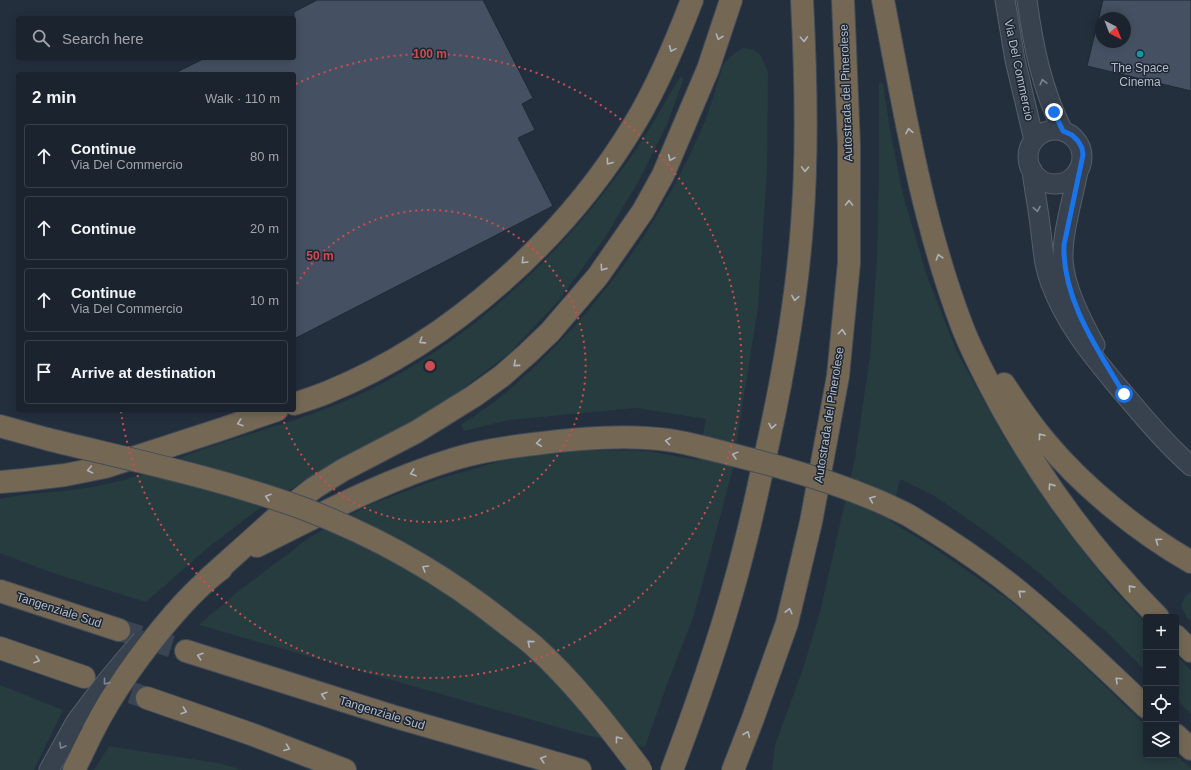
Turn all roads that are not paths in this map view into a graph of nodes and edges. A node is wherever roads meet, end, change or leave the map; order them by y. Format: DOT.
graph roads {
  1 [pos="692,0"];
  2 [pos="731,0"];
  3 [pos="802,0"];
  4 [pos="843,0"];
  5 [pos="883,0"];
  6 [pos="1005,0"];
  7 [pos="1027,0"];
  8 [pos="1063,131"];
  9 [pos="1034,140"];
  10 [pos="1032,170"];
  11 [pos="1078,172"];
  12 [pos="949,288"];
  13 [pos="1124,394"];
  14 [pos="296,403"];
  15 [pos="271,412"];
  16 [pos="0,426"];
  17 [pos="1191,466"];
  18 [pos="0,482"];
  19 [pos="1191,562"];
  20 [pos="202,584"];
  21 [pos="0,591"];
  22 [pos="1155,614"];
  23 [pos="119,630"];
  24 [pos="1179,639"];
  25 [pos="0,648"];
  26 [pos="186,651"];
  27 [pos="1191,651"];
  28 [pos="84,677"];
  29 [pos="147,698"];
  30 [pos="1143,704"];
  31 [pos="84,727"];
  32 [pos="1179,738"];
  33 [pos="1191,749"];
  34 [pos="673,765"];
  35 [pos="49,770"];
  36 [pos="74,770"];
  37 [pos="345,770"];
  38 [pos="580,770"];
  39 [pos="641,770"];
  40 [pos="732,770"];
  1 -- 14 [label="highway, one-way"];
  2 -- 20 [label="highway, one-way"];
  3 -- 34 [label="highway, one-way"];
  40 -- 4 [label="highway, Autostrada del Pinerolese, one-way"];
  12 -- 5 [label="highway, one-way"];
  6 -- 9 [label="street, Via Del Commercio"];
  8 -- 7 [label="street, Via Del Commercio, one-way"];
  8 -- 9 [label="street"];
  8 -- 11 [label="street"];
  9 -- 10 [label="street"];
  10 -- 11 [label="street"];
  10 -- 13 [label="street, one-way"];
  11 -- 13 [label="street"];
  19 -- 12 [label="highway, one-way"];
  22 -- 12 [label="highway, one-way"];
  13 -- 17 [label="street"];
  15 -- 18 [label="highway, one-way"];
  39 -- 16 [label="highway, one-way, bridge"];
  30 -- 20 [label="highway, one-way, bridge"];
  20 -- 31 [label="highway, one-way, bridge"];
  21 -- 23 [label="highway, Tangenziale Sud"];
  24 -- 27 [label="highway"];
  25 -- 28 [label="highway, one-way"];
  38 -- 26 [label="highway, Tangenziale Sud, one-way"];
  29 -- 37 [label="highway, one-way"];
  31 -- 35 [label="street, one-way"];
  31 -- 36 [label="highway"];
  32 -- 33 [label="highway"];
}
